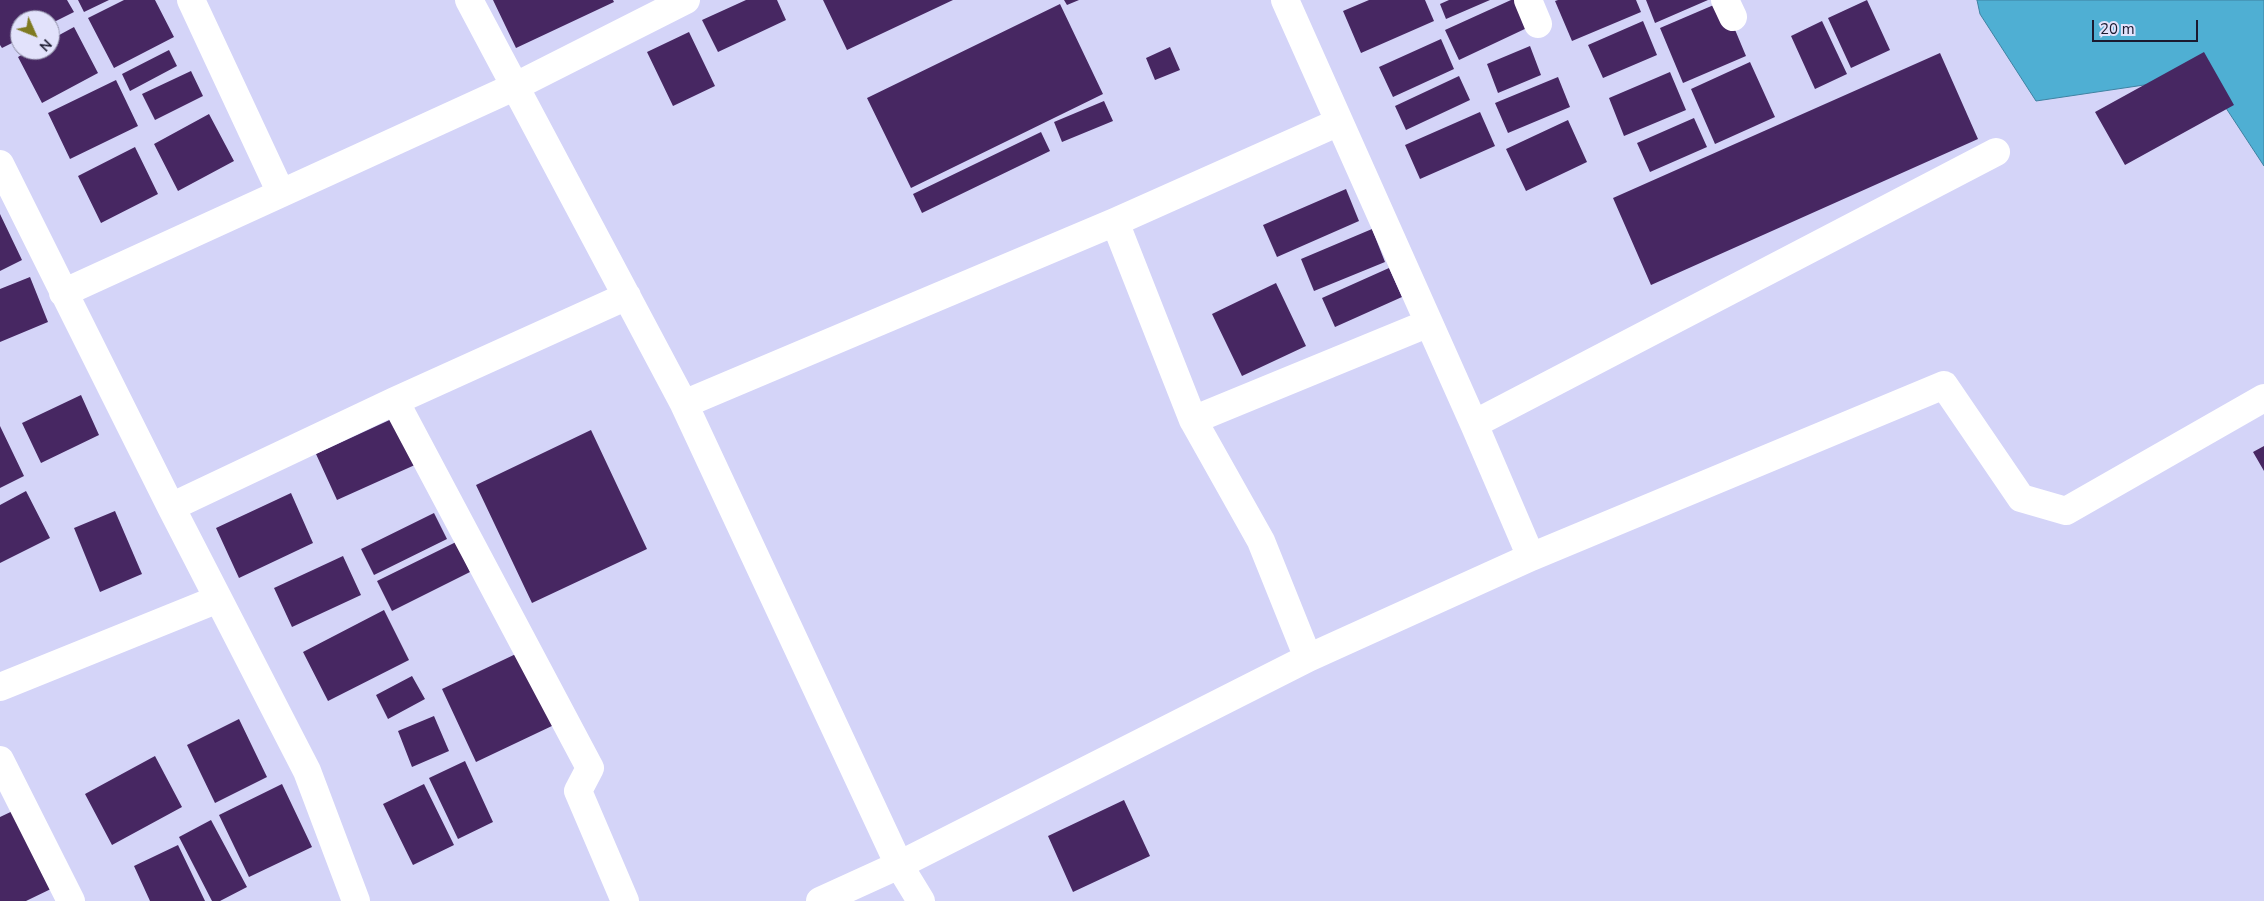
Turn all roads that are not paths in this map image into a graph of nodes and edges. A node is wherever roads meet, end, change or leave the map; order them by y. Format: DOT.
graph roads {
  1 [pos="191,0"];
  2 [pos="469,0"];
  3 [pos="686,0"];
  4 [pos="1285,0"];
  5 [pos="516,86"];
  6 [pos="1339,122"];
  7 [pos="1996,152"];
  8 [pos="0,164"];
  9 [pos="281,194"];
  10 [pos="1115,222"];
  11 [pos="63,293"];
  12 [pos="626,296"];
  13 [pos="1429,323"];
  14 [pos="2264,398"];
  15 [pos="395,402"];
  16 [pos="684,404"];
  17 [pos="1193,420"];
  18 [pos="1474,424"];
  19 [pos="171,508"];
  20 [pos="1531,557"];
  21 [pos="218,599"];
  22 [pos="1308,658"];
  23 [pos="0,687"];
  24 [pos="0,760"];
  25 [pos="899,865"];
  26 [pos="71,901"];
  27 [pos="356,901"];
  28 [pos="625,901"];
  29 [pos="820,901"];
  30 [pos="921,901"];
  1 -- 9 [label="street"];
  2 -- 5 [label="street"];
  3 -- 5 [label="street"];
  4 -- 6 [label="street"];
  5 -- 9 [label="street"];
  5 -- 12 [label="street"];
  6 -- 10 [label="street"];
  6 -- 13 [label="street"];
  7 -- 18 [label="street"];
  8 -- 11 [label="street"];
  9 -- 11 [label="street"];
  10 -- 16 [label="street"];
  10 -- 17 [label="street"];
  11 -- 19 [label="street"];
  12 -- 15 [label="street"];
  12 -- 16 [label="street"];
  13 -- 17 [label="street"];
  13 -- 18 [label="street"];
  14 -- 20 [label="street"];
  15 -- 19 [label="street"];
  15 -- 28 [label="street"];
  16 -- 25 [label="street"];
  17 -- 22 [label="street"];
  18 -- 20 [label="street"];
  19 -- 21 [label="street"];
  20 -- 22 [label="street"];
  21 -- 23 [label="street"];
  21 -- 27 [label="street"];
  22 -- 25 [label="street"];
  24 -- 26 [label="street"];
  25 -- 29 [label="street"];
  25 -- 30 [label="street"];
}
